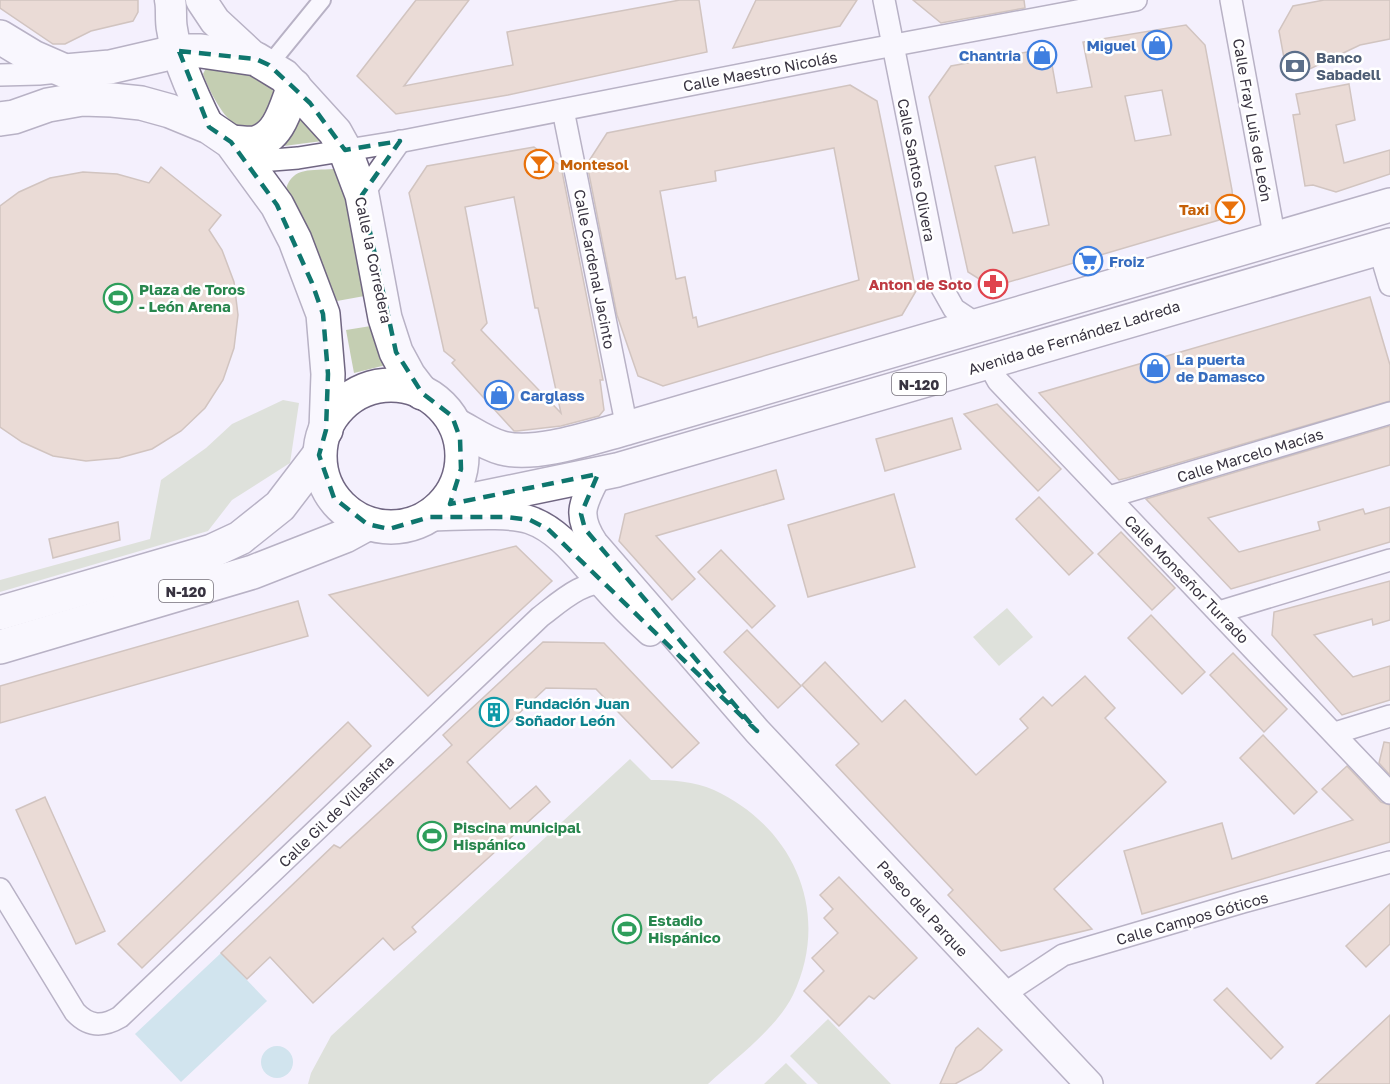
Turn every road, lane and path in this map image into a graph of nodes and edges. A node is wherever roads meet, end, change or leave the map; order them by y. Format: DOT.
graph roads {
  1 [pos="201,0"];
  2 [pos="322,0"];
  3 [pos="884,0"];
  4 [pos="1136,0"];
  5 [pos="1230,0"];
  6 [pos="1058,7"];
  7 [pos="173,27"];
  8 [pos="0,37"];
  9 [pos="893,45"];
  10 [pos="262,62"];
  11 [pos="64,71"];
  12 [pos="0,75"];
  13 [pos="294,86"];
  14 [pos="563,110"];
  15 [pos="0,119"];
  16 [pos="392,142"];
  17 [pos="229,144"];
  18 [pos="345,150"];
  19 [pos="362,195"];
  20 [pos="1390,205"];
  21 [pos="1275,240"];
  22 [pos="1385,246"];
  23 [pos="1390,285"];
  24 [pos="978,325"];
  25 [pos="988,363"];
  26 [pos="423,393"];
  27 [pos="1390,413"];
  28 [pos="456,425"];
  29 [pos="627,428"];
  30 [pos="322,442"];
  31 [pos="598,474"];
  32 [pos="1109,497"];
  33 [pos="436,511"];
  34 [pos="367,524"];
  35 [pos="1390,560"];
  36 [pos="600,581"];
  37 [pos="1219,612"];
  38 [pos="0,613"];
  39 [pos="0,647"];
  40 [pos="706,671"];
  41 [pos="1390,716"];
  42 [pos="757,731"];
  43 [pos="1335,733"];
  44 [pos="1390,793"];
  45 [pos="1390,862"];
  46 [pos="0,889"];
  47 [pos="1004,994"];
  48 [pos="1089,1084"];
  1 -- 10 [label="main road, Calle la Corredera"];
  2 -- 10 [label="street"];
  3 -- 9 [label="street, Calle Santos Olivera"];
  4 -- 6 [label="street, Calle Maestro Nicolás"];
  5 -- 21 [label="street, Calle Fray Luis de León"];
  6 -- 9 [label="street, Calle Maestro Nicolás"];
  7 -- 10 [label="main road"];
  7 -- 11 [label="main road"];
  7 -- 17 [label="main road"];
  8 -- 11 [label="main road"];
  9 -- 14 [label="street, Calle Maestro Nicolás"];
  9 -- 24 [label="street, Calle Santos Olivera"];
  10 -- 13 [label="main road, Calle la Corredera"];
  11 -- 12 [label="street"];
  13 -- 17 [label="main road"];
  13 -- 18 [label="main road, Calle la Corredera"];
  14 -- 16 [label="street, Calle Maestro Nicolás"];
  14 -- 29 [label="street, Calle Cardenal Jacinto"];
  15 -- 17 [label="main road"];
  16 -- 18 [label="street, Calle Maestro Nicolás"];
  16 -- 19 [label="street"];
  17 -- 18 [label="street, Calle Maestro Nicolás"];
  17 -- 30 [label="main road"];
  18 -- 19 [label="main road, Calle la Corredera"];
  19 -- 26 [label="main road, Calle la Corredera"];
  20 -- 21 [label="main road, N-120"];
  21 -- 24 [label="main road, N-120"];
  22 -- 23 [label="street"];
  22 -- 25 [label="main road, Avenida de Fernández Ladreda / N-120"];
  24 -- 29 [label="main road, N-120"];
  25 -- 31 [label="main road, Avenida de Fernández Ladreda / N-120"];
  25 -- 32 [label="street, Calle Monseñor Turrado"];
  26 -- 28 [label="main road, N-120"];
  26 -- 30 [label="main road, N-120"];
  27 -- 32 [label="street, Calle Marcelo Macías"];
  28 -- 29 [label="main road, N-120"];
  28 -- 33 [label="main road, N-120"];
  30 -- 34 [label="main road, N-120"];
  30 -- 38 [label="main road, N-120"];
  31 -- 33 [label="main road, Avenida de Fernández Ladreda / N-120"];
  31 -- 40 [label="street, Paseo del Parque"];
  32 -- 37 [label="street, Calle Monseñor Turrado"];
  33 -- 34 [label="main road, N-120"];
  33 -- 36 [label="street, Paseo del Parque"];
  34 -- 39 [label="main road, N-120"];
  35 -- 37 [label="street"];
  36 -- 40 [label="street"];
  36 -- 42 [label="street, Paseo del Parque"];
  36 -- 46 [label="street, Calle Gil de Villasinta"];
  37 -- 43 [label="street, Calle Monseñor Turrado"];
  40 -- 42 [label="street, Paseo del Parque"];
  41 -- 43 [label="street"];
  42 -- 47 [label="street, Paseo del Parque"];
  43 -- 44 [label="street, Calle Monseñor Turrado"];
  45 -- 47 [label="street, Calle Campos Góticos"];
  47 -- 48 [label="street, Paseo del Parque"];
}
